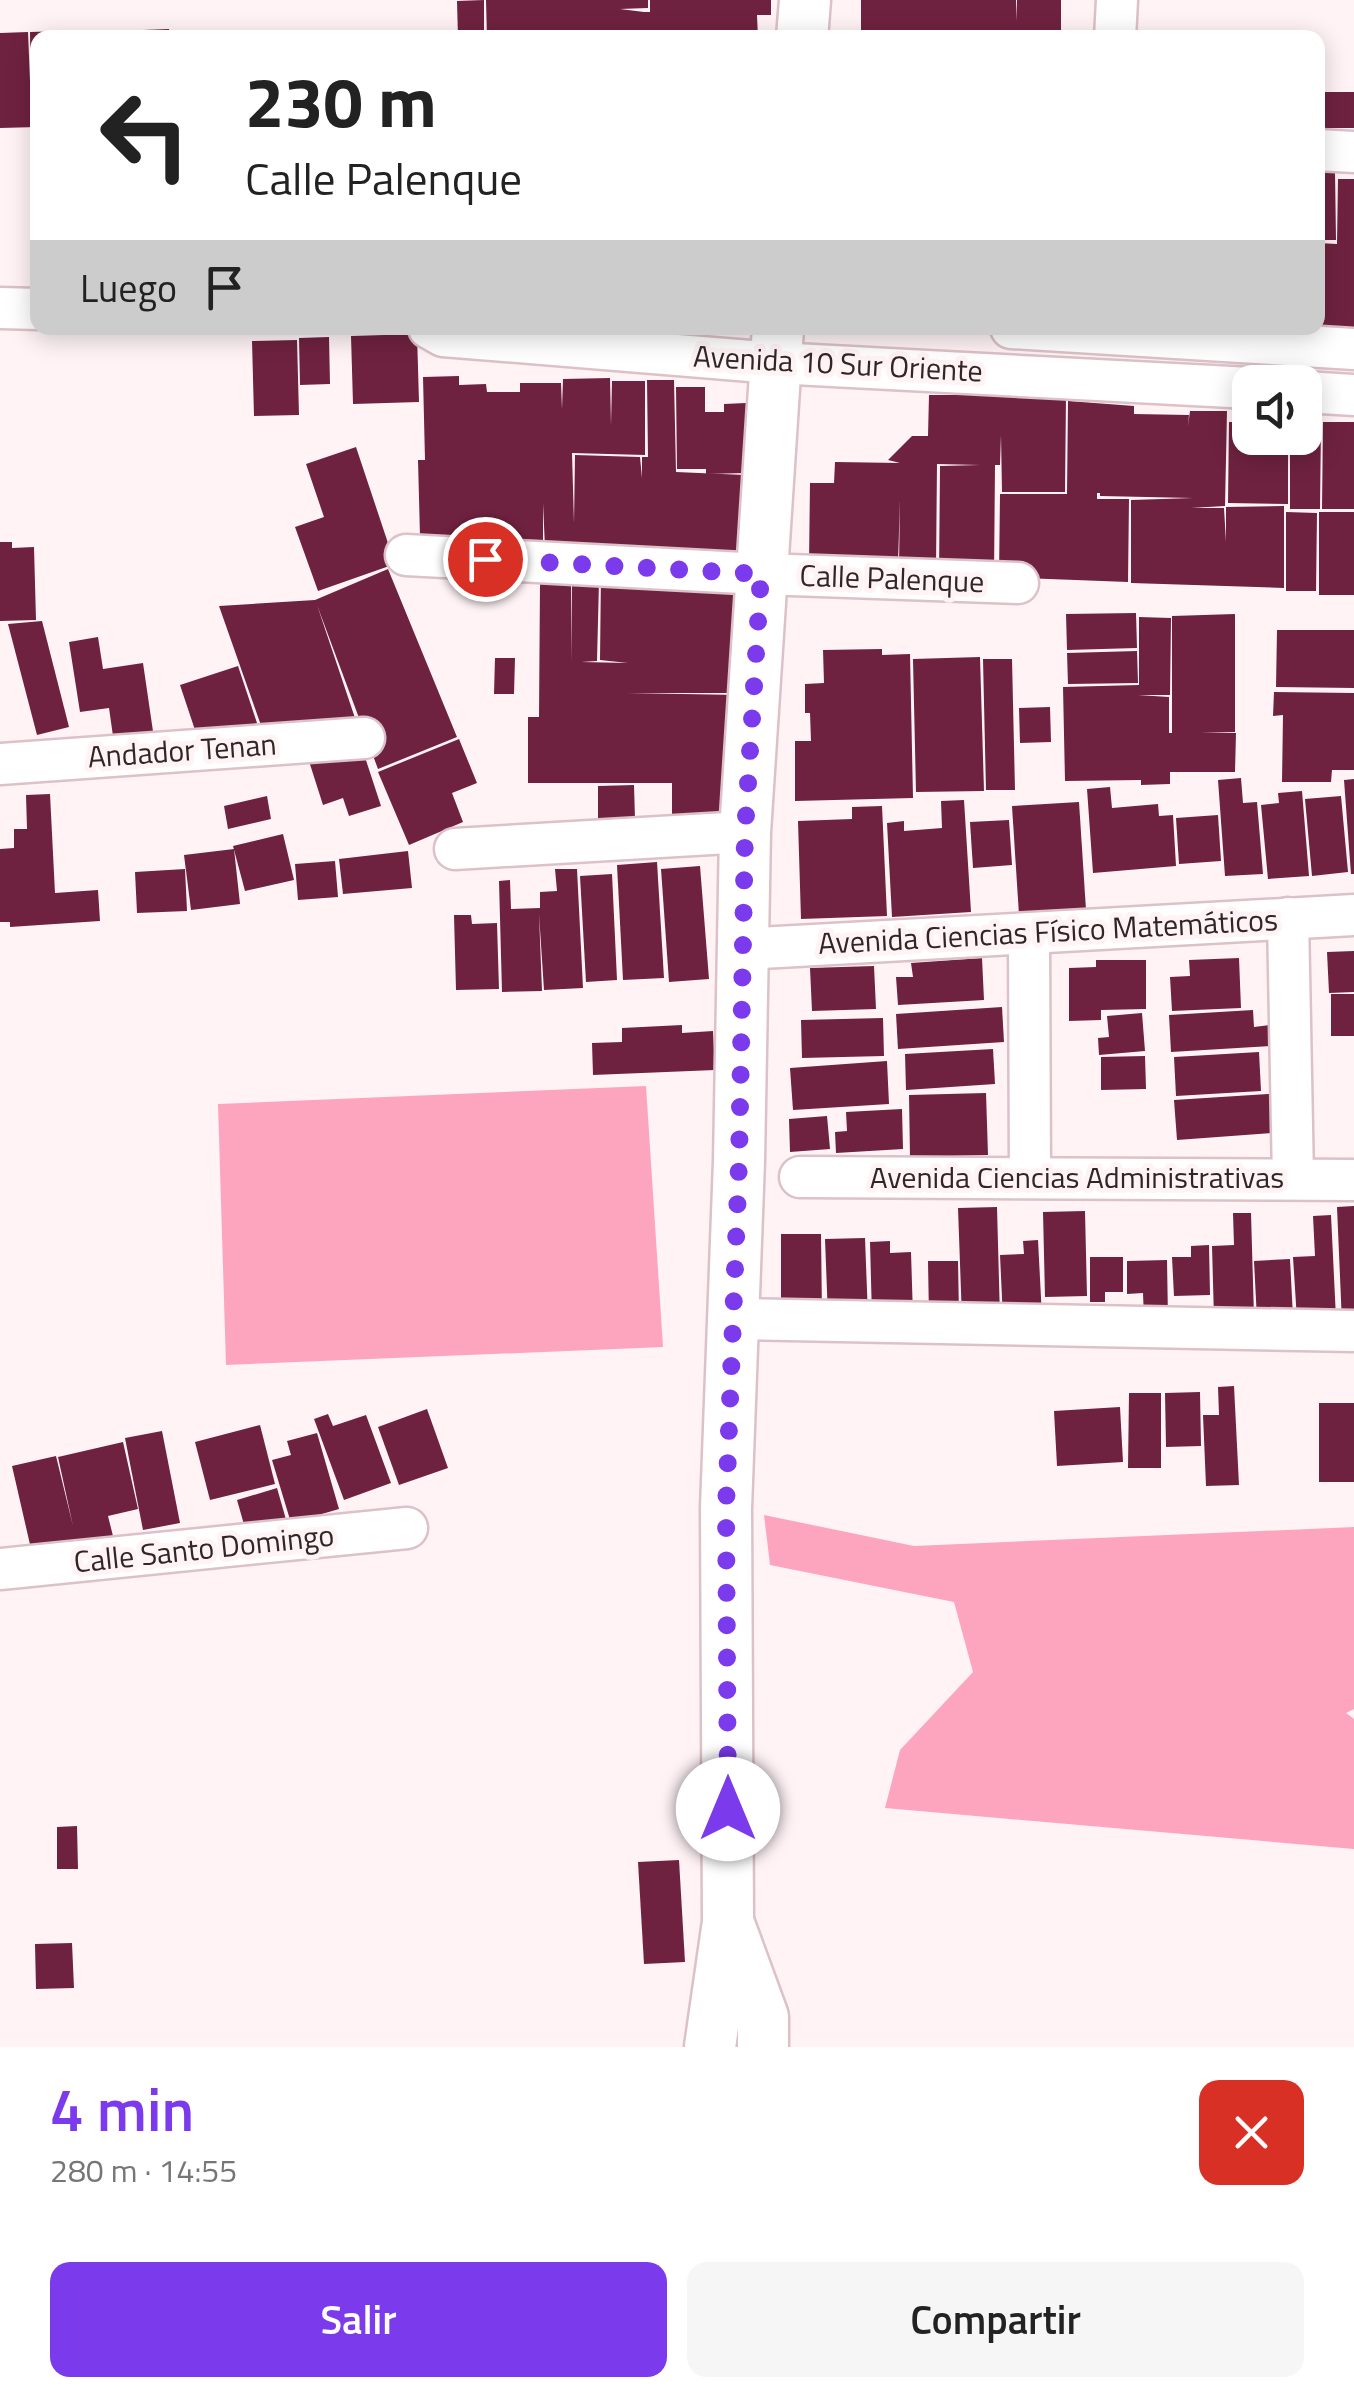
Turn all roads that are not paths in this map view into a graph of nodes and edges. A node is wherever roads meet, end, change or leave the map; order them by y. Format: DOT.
graph roads {
  1 [pos="805,0"];
  2 [pos="1117,0"];
  3 [pos="803,30"];
  4 [pos="1115,30"];
  5 [pos="1325,150"];
  6 [pos="1354,152"];
  7 [pos="0,308"];
  8 [pos="30,309"];
  9 [pos="440,335"];
  10 [pos="1122,335"];
  11 [pos="1183,335"];
  12 [pos="777,345"];
  13 [pos="1354,349"];
  14 [pos="1124,380"];
  15 [pos="1232,387"];
  16 [pos="1322,393"];
  17 [pos="1354,395"];
  18 [pos="406,555"];
  19 [pos="761,574"];
  20 [pos="1018,583"];
  21 [pos="364,738"];
  22 [pos="0,764"];
  23 [pos="745,832"];
  24 [pos="455,850"];
  25 [pos="1354,916"];
  26 [pos="1288,918"];
  27 [pos="1029,934"];
  28 [pos="742,949"];
  29 [pos="1030,1176"];
  30 [pos="800,1178"];
  31 [pos="1294,1179"];
  32 [pos="1354,1180"];
  33 [pos="733,1320"];
  34 [pos="1354,1331"];
  35 [pos="407,1528"];
  36 [pos="0,1569"];
  37 [pos="728,1922"];
  38 [pos="710,2047"];
  39 [pos="763,2047"];
  1 -- 3 [label="street"];
  2 -- 4 [label="street"];
  5 -- 6 [label="street"];
  7 -- 8 [label="street"];
  9 -- 12 [label="street, Avenida 10 Sur Oriente"];
  10 -- 14 [label="street"];
  11 -- 13 [label="street, Avenida 10 Sur Oriente"];
  12 -- 14 [label="street, Avenida 10 Sur Oriente"];
  12 -- 19 [label="street"];
  14 -- 15 [label="street, Avenida 10 Sur Oriente"];
  16 -- 17 [label="street"];
  18 -- 19 [label="street, Calle Palenque"];
  19 -- 20 [label="street, Calle Palenque"];
  19 -- 23 [label="street"];
  21 -- 22 [label="street, Andador Tenan"];
  23 -- 24 [label="street"];
  23 -- 28 [label="street"];
  25 -- 26 [label="street, Avenida Ciencias Físico Matemáticos"];
  26 -- 27 [label="street, Avenida Ciencias Físico Matemáticos"];
  26 -- 31 [label="street"];
  27 -- 28 [label="street, Avenida Ciencias Físico Matemáticos"];
  27 -- 29 [label="street"];
  28 -- 33 [label="street"];
  29 -- 30 [label="street, Avenida Ciencias Administrativas"];
  29 -- 31 [label="street, Avenida Ciencias Administrativas"];
  31 -- 32 [label="street, Avenida Ciencias Administrativas"];
  33 -- 34 [label="street"];
  33 -- 37 [label="street"];
  35 -- 36 [label="street, Calle Santo Domingo"];
  37 -- 38 [label="street"];
  37 -- 39 [label="street"];
}
